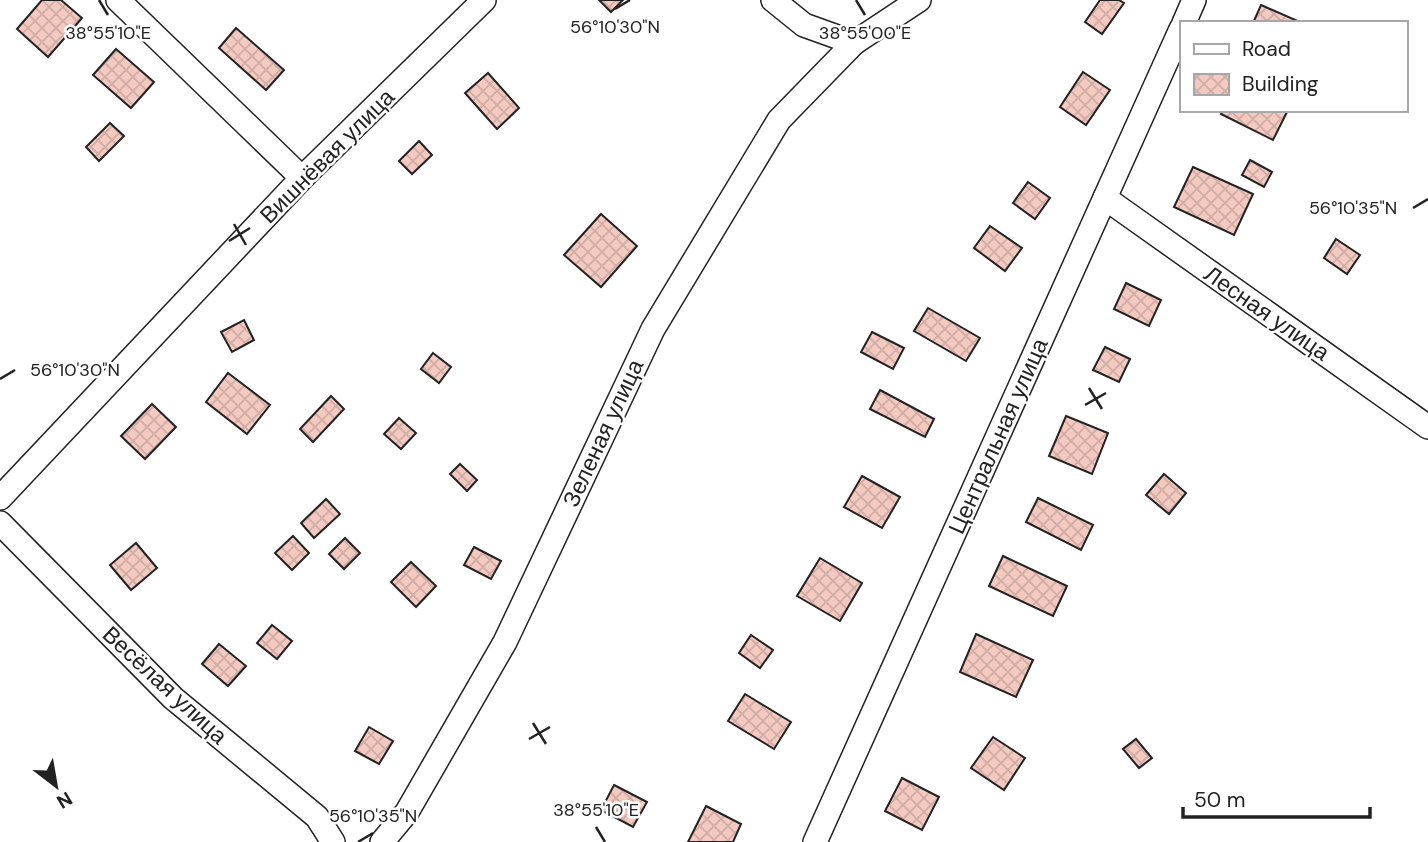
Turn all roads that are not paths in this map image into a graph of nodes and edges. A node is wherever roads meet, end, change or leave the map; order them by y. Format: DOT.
graph roads {
  1 [pos="118,0"];
  2 [pos="484,0"];
  3 [pos="773,0"];
  4 [pos="919,0"];
  5 [pos="1194,0"];
  6 [pos="1185,21"];
  7 [pos="1180,31"];
  8 [pos="853,43"];
  9 [pos="302,178"];
  10 [pos="1105,198"];
  11 [pos="1428,427"];
  12 [pos="0,498"];
  13 [pos="0,523"];
  14 [pos="332,842"];
  15 [pos="382,842"];
  16 [pos="815,842"];
  1 -- 9 [label="street"];
  2 -- 9 [label="street, Вишнёвая улица"];
  3 -- 8 [label="street"];
  4 -- 8 [label="street, Зеленая улица"];
  5 -- 6 [label="street"];
  7 -- 10 [label="street, Центральная улица"];
  8 -- 15 [label="street, Зеленая улица"];
  9 -- 12 [label="street, Вишнёвая улица"];
  10 -- 11 [label="street, Лесная улица"];
  10 -- 16 [label="street, Центральная улица"];
  13 -- 14 [label="street, Весёлая улица"];
}
